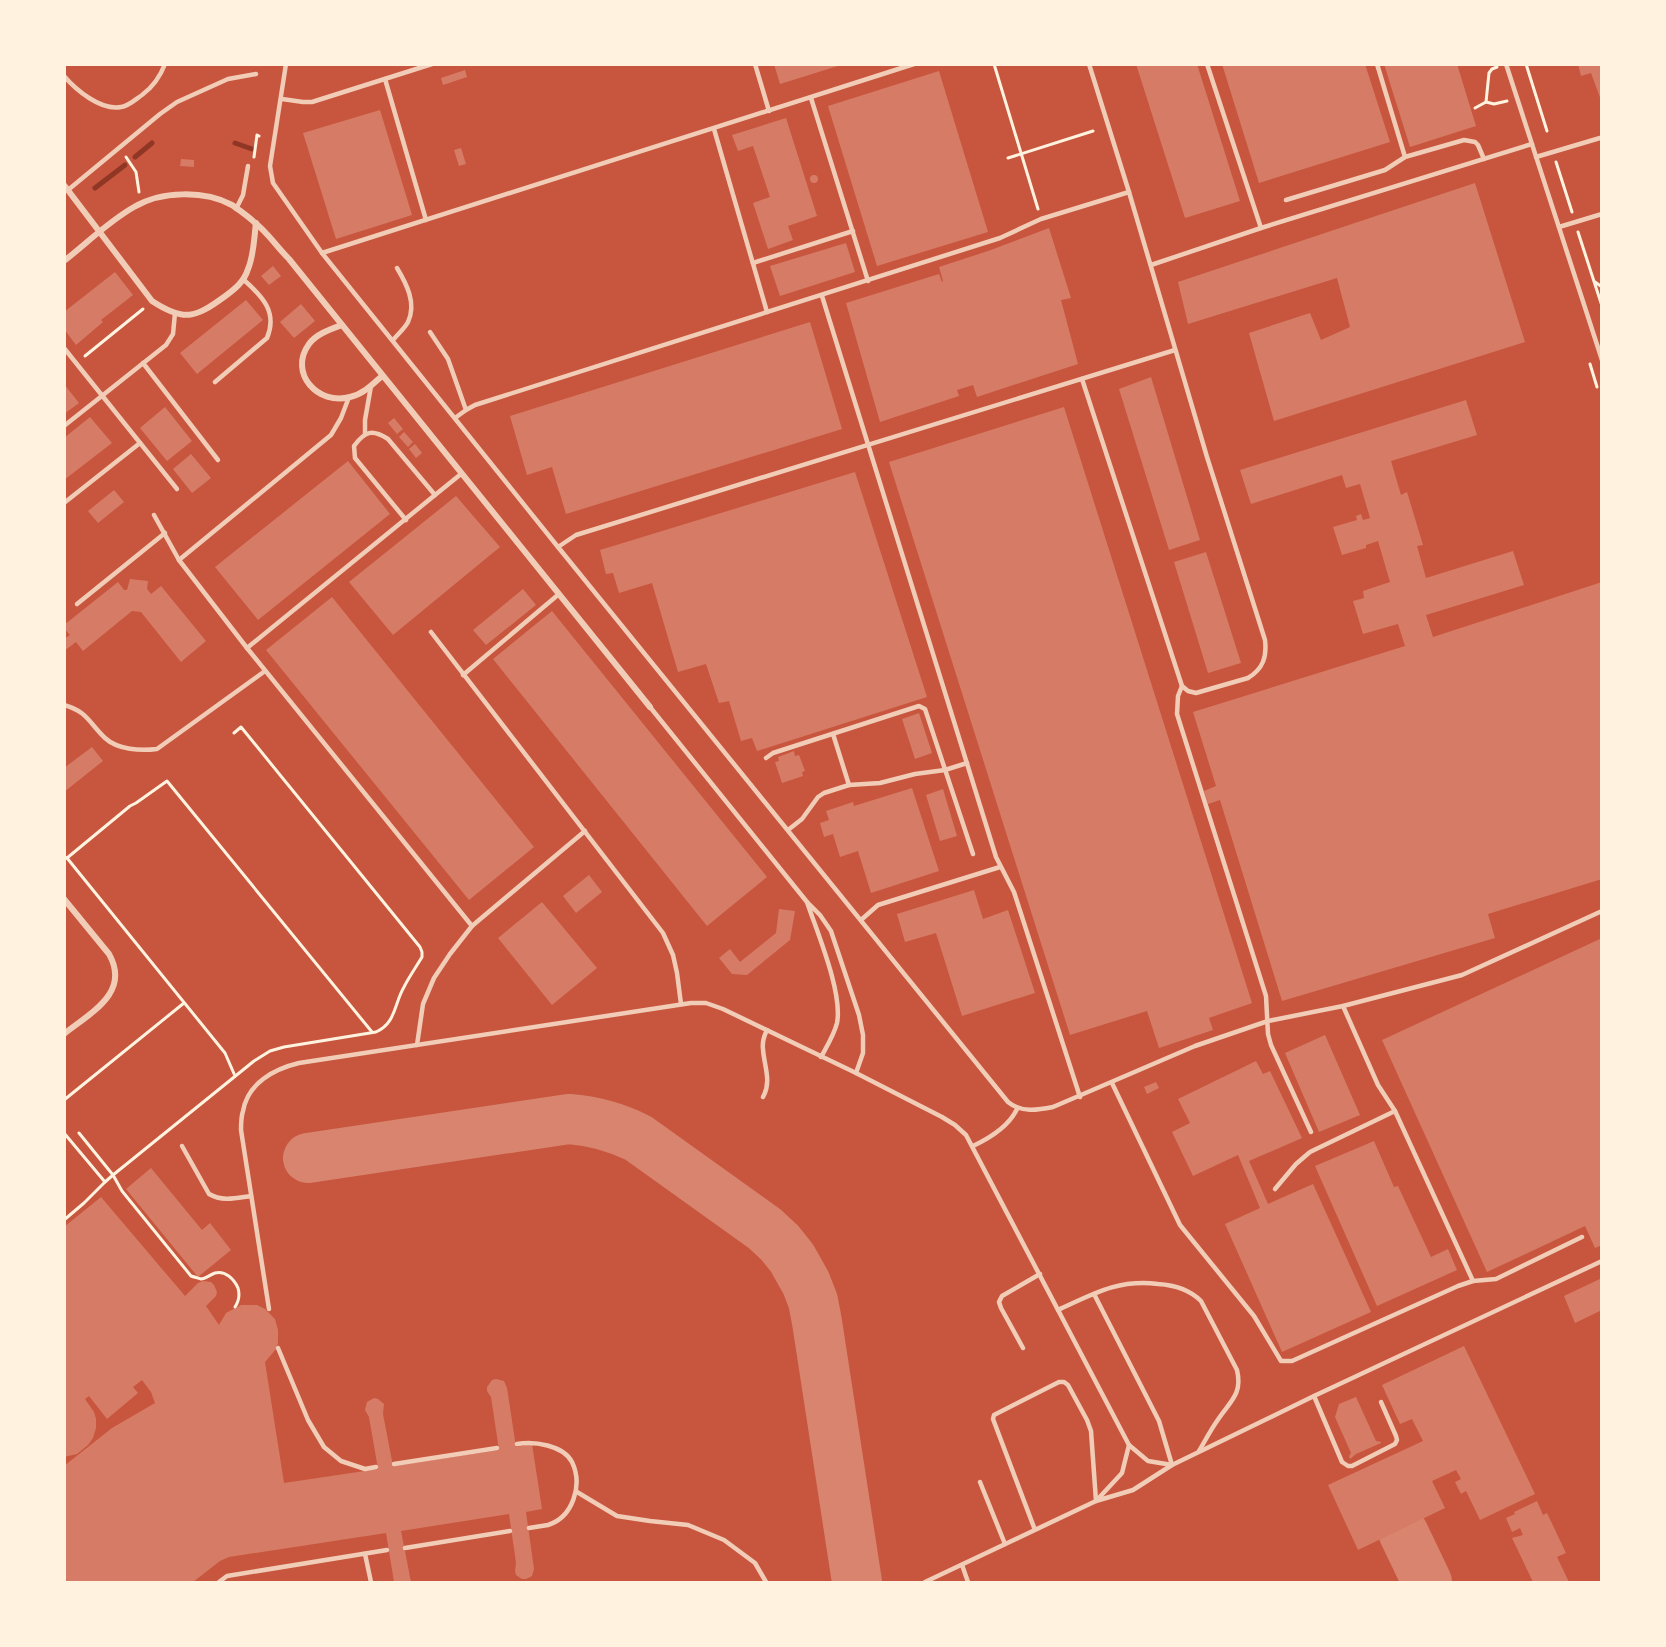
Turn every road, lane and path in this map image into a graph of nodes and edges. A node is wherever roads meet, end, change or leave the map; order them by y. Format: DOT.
graph roads {
  1 [pos="165,64"];
  2 [pos="286,64"];
  3 [pos="432,64"];
  4 [pos="755,64"];
  5 [pos="914,64"];
  6 [pos="994,64"];
  7 [pos="1089,64"];
  8 [pos="1207,64"];
  9 [pos="1377,64"];
  10 [pos="1506,64"];
  11 [pos="1526,64"];
  12 [pos="1497,67"];
  13 [pos="256,74"];
  14 [pos="64,76"];
  15 [pos="385,79"];
  16 [pos="811,98"];
  17 [pos="282,99"];
  18 [pos="1507,101"];
  19 [pos="1486,102"];
  20 [pos="1475,108"];
  21 [pos="769,111"];
  22 [pos="714,129"];
  23 [pos="1093,131"];
  24 [pos="1547,131"];
  25 [pos="260,136"];
  26 [pos="1600,138"];
  27 [pos="1532,144"];
  28 [pos="120,148"];
  29 [pos="1021,154"];
  30 [pos="1536,157"];
  31 [pos="1008,158"];
  32 [pos="1405,158"];
  33 [pos="1484,159"];
  34 [pos="1556,162"];
  35 [pos="248,166"];
  36 [pos="66,188"];
  37 [pos="1130,192"];
  38 [pos="1286,200"];
  39 [pos="139,204"];
  40 [pos="236,208"];
  41 [pos="1602,214"];
  42 [pos="1573,216"];
  43 [pos="1041,219"];
  44 [pos="426,220"];
  45 [pos="256,223"];
  46 [pos="1559,227"];
  47 [pos="1577,227"];
  48 [pos="1261,228"];
  49 [pos="853,231"];
  50 [pos="100,232"];
  51 [pos="322,253"];
  52 [pos="64,261"];
  53 [pos="753,263"];
  54 [pos="1151,265"];
  55 [pos="397,268"];
  56 [pos="244,280"];
  57 [pos="868,280"];
  58 [pos="1594,281"];
  59 [pos="1602,286"];
  60 [pos="822,296"];
  61 [pos="146,306"];
  62 [pos="1602,306"];
  63 [pos="767,312"];
  64 [pos="176,313"];
  65 [pos="342,325"];
  66 [pos="430,332"];
  67 [pos="393,340"];
  68 [pos="64,348"];
  69 [pos="1175,350"];
  70 [pos="1588,357"];
  71 [pos="1602,360"];
  72 [pos="76,363"];
  73 [pos="143,363"];
  74 [pos="382,376"];
  75 [pos="1082,379"];
  76 [pos="215,382"];
  77 [pos="371,387"];
  78 [pos="1597,387"];
  79 [pos="103,395"];
  80 [pos="349,397"];
  81 [pos="466,410"];
  82 [pos="455,418"];
  83 [pos="64,426"];
  84 [pos="365,434"];
  85 [pos="140,443"];
  86 [pos="868,445"];
  87 [pos="218,460"];
  88 [pos="461,474"];
  89 [pos="177,489"];
  90 [pos="435,495"];
  91 [pos="64,504"];
  92 [pos="154,515"];
  93 [pos="406,520"];
  94 [pos="165,533"];
  95 [pos="558,547"];
  96 [pos="179,560"];
  97 [pos="559,594"];
  98 [pos="77,604"];
  99 [pos="430,632"];
  100 [pos="247,648"];
  101 [pos="265,671"];
  102 [pos="463,675"];
  103 [pos="1182,686"];
  104 [pos="64,705"];
  105 [pos="650,707"];
  106 [pos="234,733"];
  107 [pos="833,734"];
  108 [pos="766,758"];
  109 [pos="966,763"];
  110 [pos="945,770"];
  111 [pos="849,785"];
  112 [pos="788,830"];
  113 [pos="585,831"];
  114 [pos="973,854"];
  115 [pos="66,857"];
  116 [pos="1000,867"];
  117 [pos="64,899"];
  118 [pos="807,902"];
  119 [pos="1602,911"];
  120 [pos="861,920"];
  121 [pos="472,926"];
  122 [pos="184,1003"];
  123 [pos="681,1004"];
  124 [pos="1343,1006"];
  125 [pos="1268,1021"];
  126 [pos="767,1030"];
  127 [pos="372,1032"];
  128 [pos="64,1034"];
  129 [pos="417,1045"];
  130 [pos="821,1057"];
  131 [pos="856,1073"];
  132 [pos="235,1076"];
  133 [pos="1112,1083"];
  134 [pos="763,1097"];
  135 [pos="1080,1097"];
  136 [pos="64,1100"];
  137 [pos="1017,1108"];
  138 [pos="1395,1111"];
  139 [pos="1311,1132"];
  140 [pos="64,1133"];
  141 [pos="79,1133"];
  142 [pos="182,1146"];
  143 [pos="973,1146"];
  144 [pos="113,1175"];
  145 [pos="105,1182"];
  146 [pos="1275,1189"];
  147 [pos="251,1196"];
  148 [pos="64,1220"];
  149 [pos="1582,1237"];
  150 [pos="1602,1261"];
  151 [pos="1040,1274"];
  152 [pos="1473,1281"];
  153 [pos="1094,1294"];
  154 [pos="235,1307"];
  155 [pos="269,1309"];
  156 [pos="1058,1310"];
  157 [pos="278,1348"];
  158 [pos="1023,1348"];
  159 [pos="1314,1396"];
  160 [pos="1381,1402"];
  161 [pos="517,1444"];
  162 [pos="1129,1445"];
  163 [pos="497,1448"];
  164 [pos="1197,1453"];
  165 [pos="394,1464"];
  166 [pos="1172,1465"];
  167 [pos="376,1467"];
  168 [pos="980,1482"];
  169 [pos="577,1492"];
  170 [pos="1096,1501"];
  171 [pos="529,1528"];
  172 [pos="1035,1530"];
  173 [pos="510,1531"];
  174 [pos="1005,1544"];
  175 [pos="405,1548"];
  176 [pos="387,1550"];
  177 [pos="365,1554"];
  178 [pos="962,1565"];
  179 [pos="219,1582"];
  180 [pos="370,1582"];
  181 [pos="766,1582"];
  182 [pos="925,1582"];
  183 [pos="968,1582"];
  1 -- 14 [label="lane"];
  2 -- 17 [label="lane"];
  3 -- 15 [label="lane"];
  4 -- 21 [label="lane"];
  5 -- 16 [label="lane"];
  6 -- 29 [label="path"];
  7 -- 37 [label="lane"];
  8 -- 48 [label="lane"];
  9 -- 32 [label="lane"];
  10 -- 27 [label="lane"];
  11 -- 24 [label="path"];
  12 -- 19 [label="path"];
  13 -- 28 [label="lane"];
  15 -- 17 [label="lane"];
  15 -- 44 [label="lane"];
  16 -- 21 [label="lane"];
  16 -- 49 [label="lane"];
  17 -- 51 [label="lane"];
  18 -- 19 [label="path"];
  19 -- 20 [label="path"];
  21 -- 22 [label="lane"];
  22 -- 44 [label="lane"];
  22 -- 53 [label="lane"];
  23 -- 29 [label="path"];
  25 -- 35 [label="path"];
  26 -- 30 [label="lane"];
  27 -- 30 [label="lane"];
  27 -- 33 [label="lane"];
  28 -- 36 [label="lane"];
  28 -- 39 [label="path"];
  29 -- 31 [label="path"];
  29 -- 43 [label="path"];
  30 -- 46 [label="lane"];
  32 -- 33 [label="lane"];
  32 -- 38 [label="lane"];
  33 -- 48 [label="lane"];
  34 -- 42 [label="path"];
  35 -- 40 [label="lane"];
  36 -- 50 [label="street"];
  37 -- 43 [label="lane"];
  37 -- 54 [label="lane"];
  39 -- 40 [label="street"];
  39 -- 50 [label="street"];
  40 -- 45 [label="street"];
  41 -- 46 [label="lane"];
  43 -- 57 [label="lane"];
  44 -- 51 [label="lane"];
  45 -- 56 [label="street"];
  45 -- 65 [label="street"];
  46 -- 71 [label="lane"];
  47 -- 58 [label="path"];
  48 -- 54 [label="lane"];
  49 -- 53 [label="lane"];
  49 -- 57 [label="lane"];
  50 -- 52 [label="street"];
  50 -- 64 [label="street"];
  51 -- 67 [label="lane"];
  53 -- 63 [label="lane"];
  54 -- 69 [label="lane"];
  55 -- 67 [label="lane"];
  56 -- 64 [label="street"];
  56 -- 76 [label="lane"];
  57 -- 60 [label="lane"];
  58 -- 59 [label="path"];
  58 -- 62 [label="path"];
  60 -- 63 [label="lane"];
  60 -- 86 [label="lane"];
  61 -- 72 [label="path"];
  63 -- 81 [label="lane"];
  64 -- 73 [label="lane"];
  65 -- 74 [label="street"];
  65 -- 80 [label="street"];
  66 -- 81 [label="lane"];
  67 -- 82 [label="lane"];
  68 -- 72 [label="lane"];
  69 -- 75 [label="lane"];
  69 -- 103 [label="lane"];
  70 -- 78 [label="path"];
  72 -- 79 [label="lane"];
  73 -- 79 [label="lane"];
  73 -- 87 [label="lane"];
  74 -- 77 [label="street"];
  74 -- 88 [label="street"];
  75 -- 86 [label="lane"];
  75 -- 103 [label="lane"];
  77 -- 80 [label="street"];
  77 -- 84 [label="lane"];
  79 -- 83 [label="lane"];
  79 -- 85 [label="lane"];
  80 -- 96 [label="lane"];
  81 -- 82 [label="lane"];
  82 -- 95 [label="lane"];
  84 -- 90 [label="lane"];
  84 -- 93 [label="lane"];
  85 -- 89 [label="lane"];
  85 -- 91 [label="lane"];
  86 -- 95 [label="lane"];
  86 -- 109 [label="lane"];
  88 -- 90 [label="lane"];
  88 -- 97 [label="street"];
  90 -- 93 [label="lane"];
  92 -- 94 [label="lane"];
  93 -- 100 [label="lane"];
  94 -- 96 [label="lane"];
  94 -- 98 [label="lane"];
  95 -- 112 [label="lane"];
  96 -- 100 [label="lane"];
  97 -- 102 [label="lane"];
  97 -- 105 [label="street"];
  99 -- 102 [label="lane"];
  100 -- 101 [label="lane"];
  101 -- 104 [label="lane"];
  101 -- 121 [label="lane"];
  102 -- 113 [label="lane"];
  103 -- 125 [label="lane"];
  105 -- 118 [label="lane"];
  106 -- 127 [label="path"];
  107 -- 108 [label="lane"];
  107 -- 110 [label="lane"];
  107 -- 111 [label="lane"];
  109 -- 110 [label="lane"];
  109 -- 116 [label="lane"];
  110 -- 111 [label="lane"];
  110 -- 114 [label="lane"];
  111 -- 112 [label="lane"];
  112 -- 120 [label="lane"];
  113 -- 121 [label="lane"];
  113 -- 123 [label="lane"];
  115 -- 122 [label="path"];
  115 -- 127 [label="path"];
  116 -- 120 [label="lane"];
  116 -- 135 [label="lane"];
  117 -- 128 [label="street"];
  118 -- 130 [label="lane"];
  118 -- 131 [label="lane"];
  119 -- 124 [label="lane"];
  120 -- 137 [label="lane"];
  121 -- 129 [label="lane"];
  122 -- 132 [label="path"];
  122 -- 136 [label="path"];
  123 -- 126 [label="lane"];
  123 -- 129 [label="lane"];
  124 -- 125 [label="lane"];
  124 -- 138 [label="lane"];
  125 -- 133 [label="lane"];
  125 -- 139 [label="lane"];
  126 -- 130 [label="lane"];
  126 -- 134 [label="lane"];
  127 -- 132 [label="path"];
  129 -- 147 [label="lane"];
  130 -- 131 [label="lane"];
  131 -- 143 [label="lane"];
  132 -- 144 [label="path"];
  133 -- 135 [label="lane"];
  133 -- 152 [label="lane"];
  135 -- 137 [label="lane"];
  137 -- 143 [label="lane"];
  138 -- 146 [label="lane"];
  138 -- 152 [label="lane"];
  140 -- 145 [label="path"];
  141 -- 144 [label="path"];
  142 -- 147 [label="lane"];
  143 -- 151 [label="lane"];
  144 -- 145 [label="path"];
  144 -- 154 [label="path"];
  145 -- 148 [label="path"];
  147 -- 155 [label="lane"];
  149 -- 152 [label="lane"];
  150 -- 159 [label="lane"];
  151 -- 156 [label="lane"];
  151 -- 158 [label="lane"];
  153 -- 156 [label="lane"];
  153 -- 164 [label="lane"];
  153 -- 166 [label="lane"];
  156 -- 162 [label="lane"];
  157 -- 167 [label="lane"];
  159 -- 160 [label="lane"];
  159 -- 164 [label="lane"];
  161 -- 169 [label="lane"];
  162 -- 166 [label="lane"];
  162 -- 170 [label="lane"];
  163 -- 165 [label="lane"];
  164 -- 166 [label="lane"];
  166 -- 170 [label="lane"];
  168 -- 174 [label="lane"];
  169 -- 171 [label="lane"];
  169 -- 181 [label="lane"];
  170 -- 172 [label="lane"];
  170 -- 172 [label="lane"];
  172 -- 174 [label="lane"];
  173 -- 175 [label="lane"];
  174 -- 178 [label="lane"];
  176 -- 177 [label="lane"];
  177 -- 179 [label="lane"];
  177 -- 180 [label="lane"];
  178 -- 182 [label="lane"];
  178 -- 183 [label="lane"];
}
